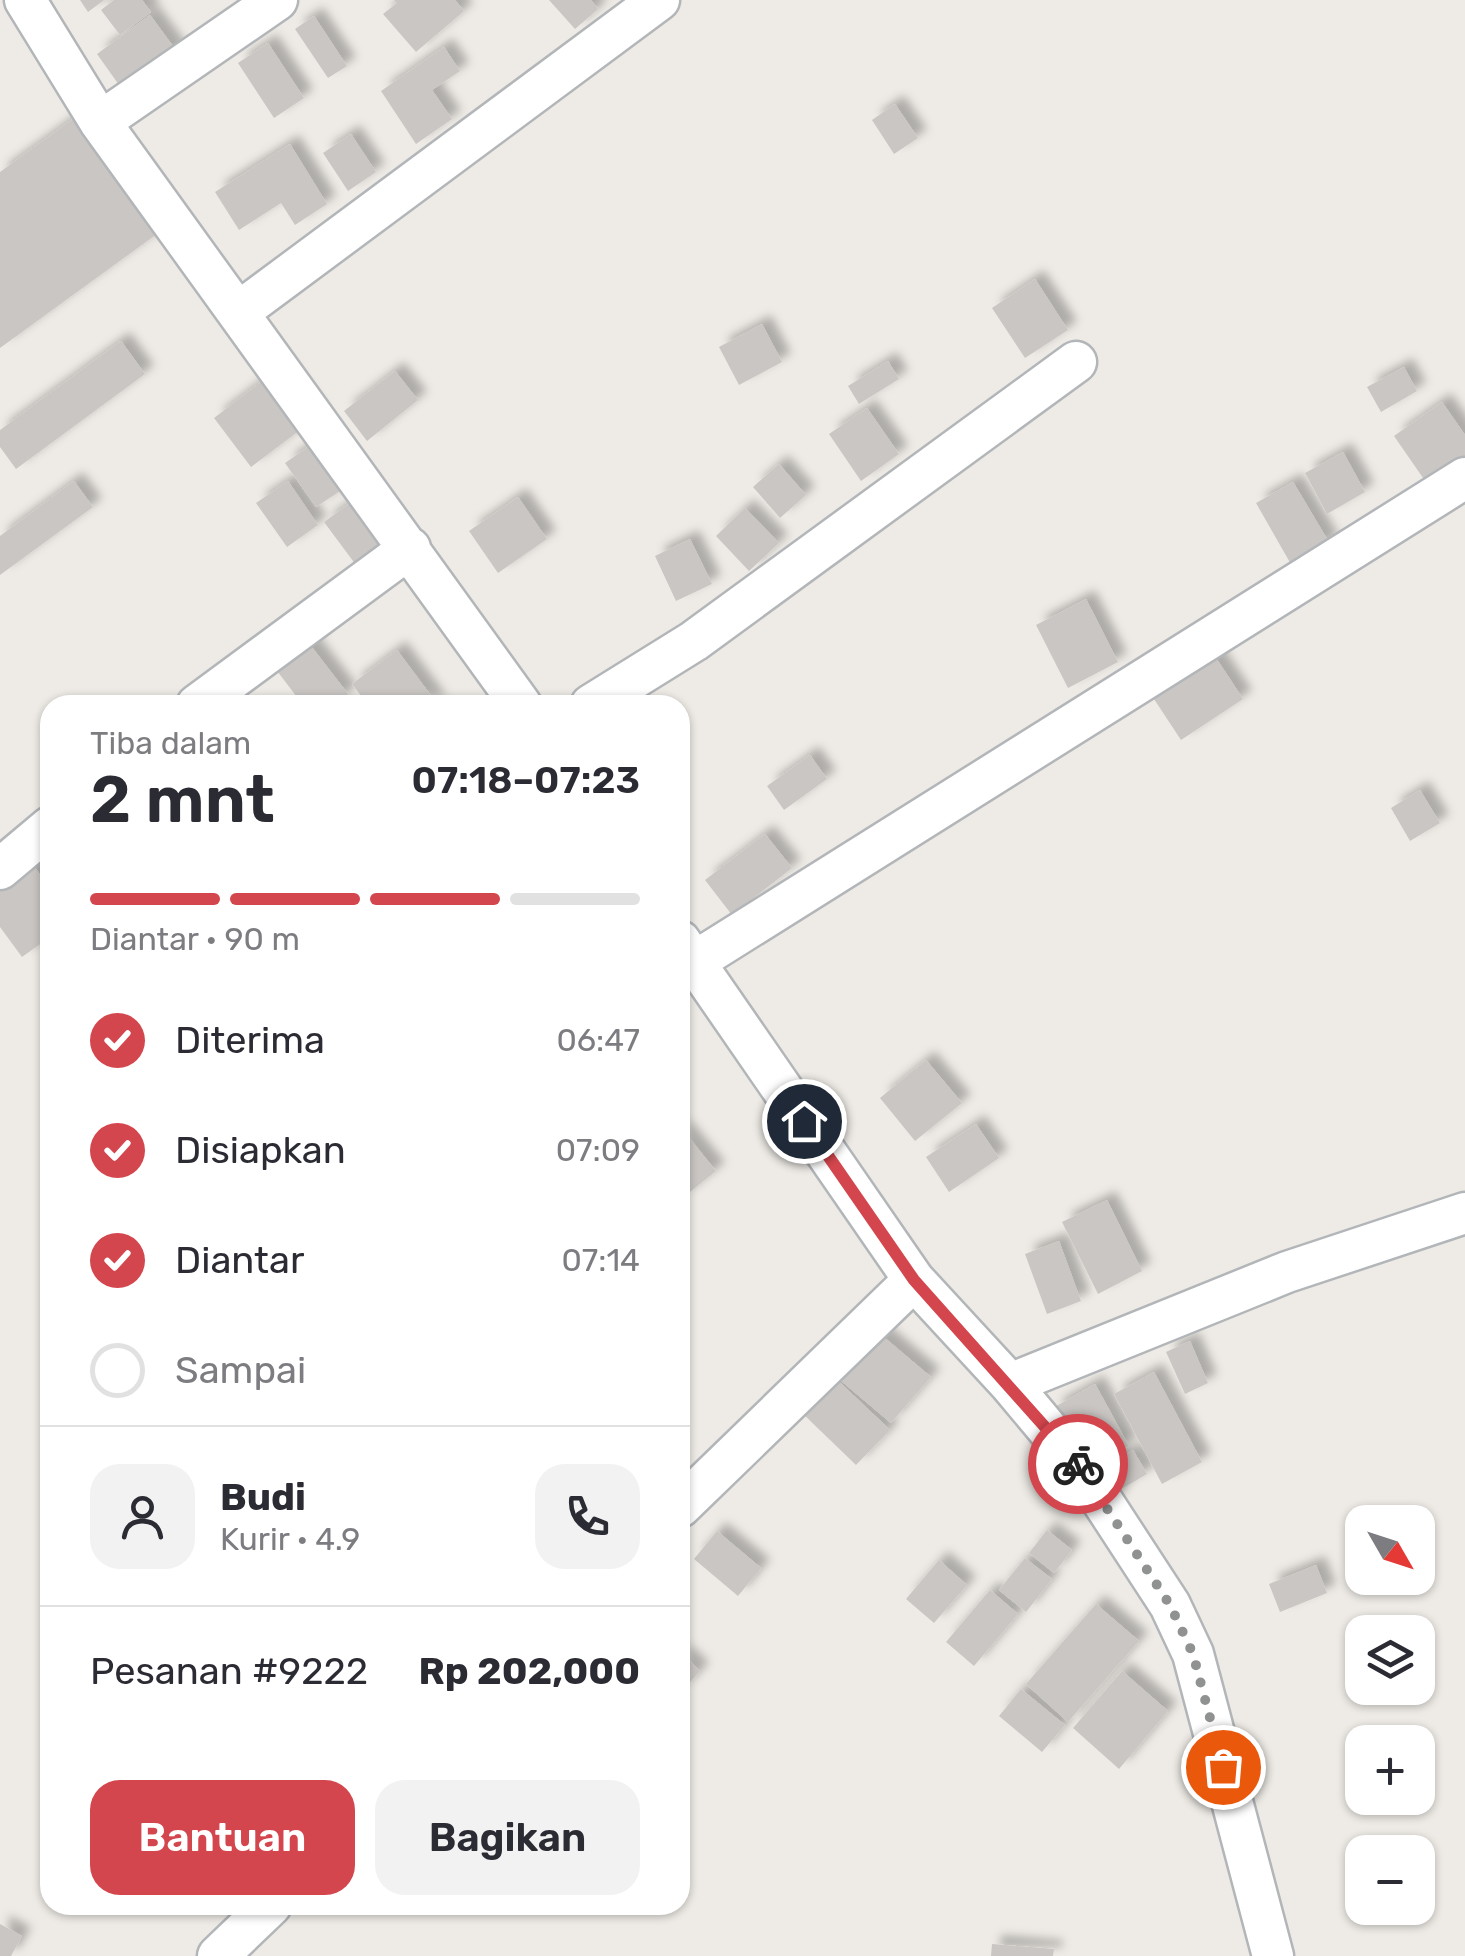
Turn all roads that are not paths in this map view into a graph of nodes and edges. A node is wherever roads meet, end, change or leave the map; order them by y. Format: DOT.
graph roads {
  1 [pos="25,0"];
  2 [pos="278,0"];
  3 [pos="658,0"];
  4 [pos="100,122"];
  5 [pos="240,311"];
  6 [pos="1076,362"];
  7 [pos="1465,478"];
  8 [pos="410,548"];
  9 [pos="211,695"];
  10 [pos="514,695"];
  11 [pos="607,695"];
  12 [pos="40,836"];
  13 [pos="0,869"];
  14 [pos="690,950"];
  15 [pos="690,956"];
  16 [pos="1465,1213"];
  17 [pos="914,1280"];
  18 [pos="1010,1384"];
  19 [pos="690,1497"];
  20 [pos="260,1915"];
  21 [pos="218,1956"];
  22 [pos="1273,1956"];
  1 -- 4 [label="street"];
  2 -- 4 [label="street"];
  3 -- 5 [label="street"];
  4 -- 5 [label="street"];
  5 -- 8 [label="street"];
  6 -- 11 [label="street"];
  7 -- 14 [label="street"];
  8 -- 9 [label="street"];
  8 -- 10 [label="street"];
  12 -- 13 [label="street"];
  15 -- 17 [label="street"];
  16 -- 18 [label="street"];
  17 -- 18 [label="street"];
  17 -- 19 [label="street"];
  18 -- 22 [label="street"];
  20 -- 21 [label="street"];
}
